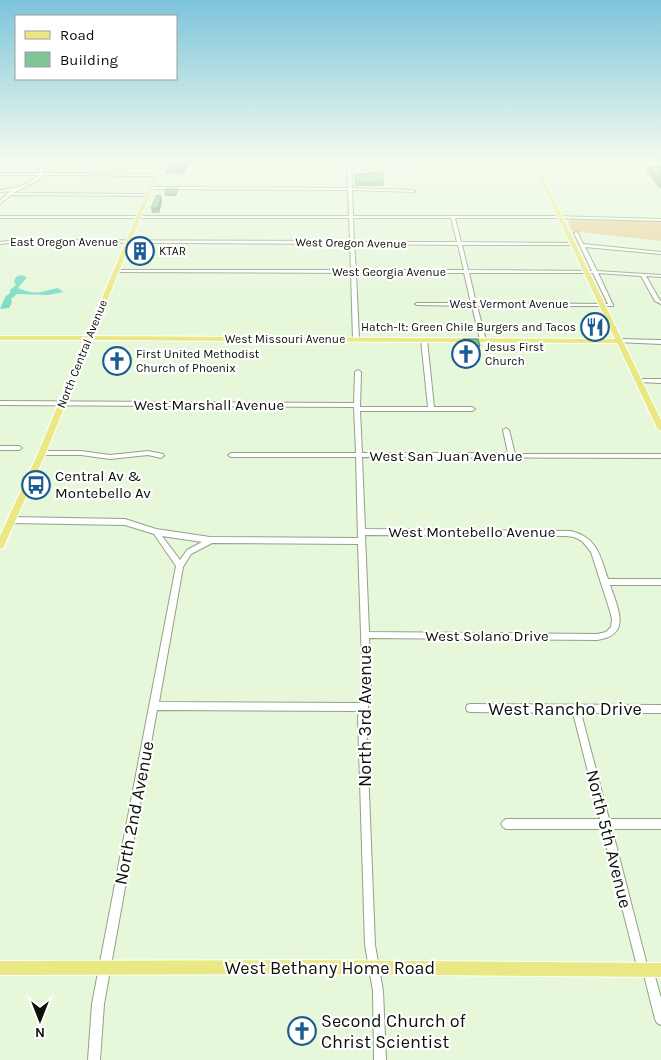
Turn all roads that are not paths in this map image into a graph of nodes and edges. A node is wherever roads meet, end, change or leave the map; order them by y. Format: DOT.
graph roads {
  1 [pos="142,209"];
  2 [pos="350,209"];
  3 [pos="557,209"];
  4 [pos="0,216"];
  5 [pos="139,217"];
  6 [pos="350,217"];
  7 [pos="453,217"];
  8 [pos="561,218"];
  9 [pos="661,220"];
  10 [pos="576,233"];
  11 [pos="0,242"];
  12 [pos="128,242"];
  13 [pos="351,243"];
  14 [pos="460,243"];
  15 [pos="573,244"];
  16 [pos="582,245"];
  17 [pos="661,253"];
  18 [pos="116,270"];
  19 [pos="352,271"];
  20 [pos="467,272"];
  21 [pos="586,272"];
  22 [pos="596,272"];
  23 [pos="642,274"];
  24 [pos="661,276"];
  25 [pos="661,303"];
  26 [pos="417,304"];
  27 [pos="475,304"];
  28 [pos="602,304"];
  29 [pos="0,338"];
  30 [pos="89,338"];
  31 [pos="356,339"];
  32 [pos="424,340"];
  33 [pos="484,340"];
  34 [pos="619,341"];
  35 [pos="661,342"];
  36 [pos="358,372"];
  37 [pos="639,381"];
  38 [pos="661,381"];
  39 [pos="0,403"];
  40 [pos="62,404"];
  41 [pos="357,407"];
  42 [pos="431,409"];
  43 [pos="472,409"];
  44 [pos="661,428"];
  45 [pos="506,430"];
  46 [pos="0,448"];
  47 [pos="19,448"];
  48 [pos="42,453"];
  49 [pos="161,456"];
  50 [pos="231,456"];
  51 [pos="359,456"];
  52 [pos="512,456"];
  53 [pos="661,456"];
  54 [pos="11,520"];
  55 [pos="156,532"];
  56 [pos="362,536"];
  57 [pos="210,540"];
  58 [pos="1,543"];
  59 [pos="180,566"];
  60 [pos="604,582"];
  61 [pos="661,582"];
  62 [pos="365,635"];
  63 [pos="155,706"];
  64 [pos="364,707"];
  65 [pos="470,708"];
  66 [pos="576,708"];
  67 [pos="661,709"];
  68 [pos="506,824"];
  69 [pos="606,824"];
  70 [pos="661,824"];
  71 [pos="0,968"];
  72 [pos="372,968"];
  73 [pos="105,969"];
  74 [pos="650,970"];
  75 [pos="661,1019"];
  76 [pos="94,1060"];
  77 [pos="380,1060"];
  1 -- 5 [label="main road, North Central Avenue"];
  2 -- 6 [label="street"];
  3 -- 8 [label="main road"];
  4 -- 5 [label="street"];
  5 -- 6 [label="street"];
  5 -- 12 [label="main road, North Central Avenue"];
  6 -- 7 [label="street"];
  6 -- 13 [label="street"];
  7 -- 8 [label="street"];
  7 -- 14 [label="street"];
  8 -- 9 [label="street"];
  8 -- 15 [label="main road"];
  10 -- 16 [label="street"];
  11 -- 12 [label="street, East Oregon Avenue"];
  12 -- 13 [label="street, West Oregon Avenue"];
  12 -- 18 [label="main road, North Central Avenue"];
  13 -- 14 [label="street, West Oregon Avenue"];
  13 -- 19 [label="street"];
  14 -- 15 [label="street, West Oregon Avenue"];
  14 -- 20 [label="street"];
  15 -- 21 [label="main road"];
  16 -- 17 [label="street"];
  16 -- 22 [label="street"];
  18 -- 19 [label="street, West Georgia Avenue"];
  18 -- 30 [label="main road, North Central Avenue"];
  19 -- 20 [label="street, West Georgia Avenue"];
  19 -- 31 [label="street"];
  20 -- 21 [label="street, West Georgia Avenue"];
  20 -- 27 [label="street"];
  21 -- 22 [label="street, West Georgia Avenue"];
  21 -- 28 [label="main road"];
  22 -- 23 [label="street, West Georgia Avenue"];
  22 -- 28 [label="street"];
  23 -- 24 [label="street, West Georgia Avenue"];
  23 -- 25 [label="street"];
  26 -- 27 [label="street, West Vermont Avenue"];
  27 -- 28 [label="street, West Vermont Avenue"];
  27 -- 33 [label="street"];
  28 -- 34 [label="main road"];
  29 -- 30 [label="main road, West Missouri Avenue"];
  30 -- 31 [label="main road, West Missouri Avenue"];
  30 -- 40 [label="main road, North Central Avenue"];
  31 -- 32 [label="main road, West Missouri Avenue"];
  32 -- 33 [label="main road, West Missouri Avenue"];
  32 -- 42 [label="street"];
  33 -- 34 [label="main road, West Missouri Avenue"];
  34 -- 35 [label="street, West Missouri Avenue"];
  34 -- 37 [label="main road"];
  36 -- 41 [label="street, North 3rd Avenue"];
  37 -- 38 [label="street"];
  37 -- 44 [label="main road"];
  39 -- 40 [label="street, West Marshall Avenue"];
  40 -- 41 [label="street, West Marshall Avenue"];
  40 -- 48 [label="main road, North Central Avenue"];
  41 -- 42 [label="street, West Marshall Avenue"];
  41 -- 51 [label="street, North 3rd Avenue"];
  42 -- 43 [label="street, West Marshall Avenue"];
  45 -- 52 [label="street"];
  46 -- 47 [label="street"];
  48 -- 49 [label="street"];
  48 -- 54 [label="main road, North Central Avenue"];
  50 -- 51 [label="street, West San Juan Avenue"];
  51 -- 52 [label="street, West San Juan Avenue"];
  51 -- 56 [label="street, North 3rd Avenue"];
  52 -- 53 [label="street, West San Juan Avenue"];
  54 -- 55 [label="street, West Montebello Avenue"];
  54 -- 58 [label="main road, North Central Avenue"];
  55 -- 57 [label="street, West Montebello Avenue"];
  55 -- 59 [label="street"];
  56 -- 57 [label="street, West Montebello Avenue"];
  56 -- 60 [label="street, West Montebello Avenue"];
  56 -- 62 [label="street, North 3rd Avenue"];
  57 -- 59 [label="street"];
  59 -- 63 [label="street, North 2nd Avenue"];
  60 -- 61 [label="street"];
  60 -- 62 [label="street, West Solano Drive"];
  62 -- 64 [label="street, North 3rd Avenue"];
  63 -- 64 [label="street"];
  63 -- 73 [label="street, North 2nd Avenue"];
  64 -- 72 [label="street, North 3rd Avenue"];
  65 -- 66 [label="street, West Rancho Drive"];
  66 -- 67 [label="street, West Rancho Drive"];
  66 -- 69 [label="street, North 5th Avenue"];
  68 -- 69 [label="street"];
  69 -- 70 [label="street"];
  69 -- 74 [label="street, North 5th Avenue"];
  71 -- 73 [label="main road, West Bethany Home Road"];
  72 -- 73 [label="main road, West Bethany Home Road"];
  72 -- 74 [label="main road, West Bethany Home Road"];
  72 -- 77 [label="street, North 3rd Avenue"];
  73 -- 76 [label="street, North 2nd Avenue"];
  74 -- 75 [label="street, North 5th Avenue"];
}
